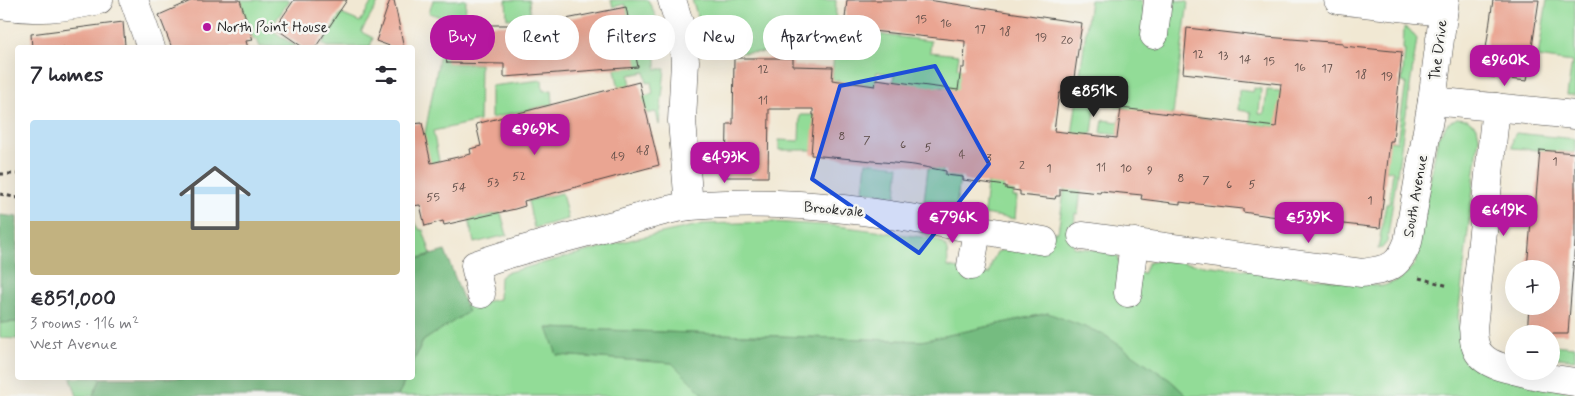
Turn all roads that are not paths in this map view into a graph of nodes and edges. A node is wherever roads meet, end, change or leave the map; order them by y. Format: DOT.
graph roads {
  1 [pos="99,0"];
  2 [pos="134,0"];
  3 [pos="672,0"];
  4 [pos="1158,0"];
  5 [pos="1338,0"];
  6 [pos="0,5"];
  7 [pos="1444,6"];
  8 [pos="1154,35"];
  9 [pos="150,45"];
  10 [pos="1432,101"];
  11 [pos="1496,107"];
  12 [pos="1575,115"];
  13 [pos="689,206"];
  14 [pos="977,230"];
  15 [pos="1082,236"];
  16 [pos="1044,242"];
  17 [pos="1134,242"];
  18 [pos="971,266"];
  19 [pos="1128,293"];
  20 [pos="481,294"];
  21 [pos="1505,368"];
  22 [pos="1560,380"];
  23 [pos="1575,382"];
  1 -- 6 [label="street"];
  2 -- 9 [label="street"];
  3 -- 13 [label="street"];
  4 -- 8 [label="street"];
  5 -- 7 [label="street"];
  7 -- 10 [label="street, The Drive"];
  10 -- 11 [label="street"];
  10 -- 17 [label="street, South Avenue"];
  11 -- 12 [label="street"];
  11 -- 21 [label="street"];
  13 -- 14 [label="street, Brookvale"];
  13 -- 20 [label="street, Brookvale"];
  14 -- 16 [label="street, Brookvale"];
  14 -- 18 [label="street"];
  15 -- 17 [label="street"];
  17 -- 19 [label="street"];
  22 -- 23 [label="street"];
}
